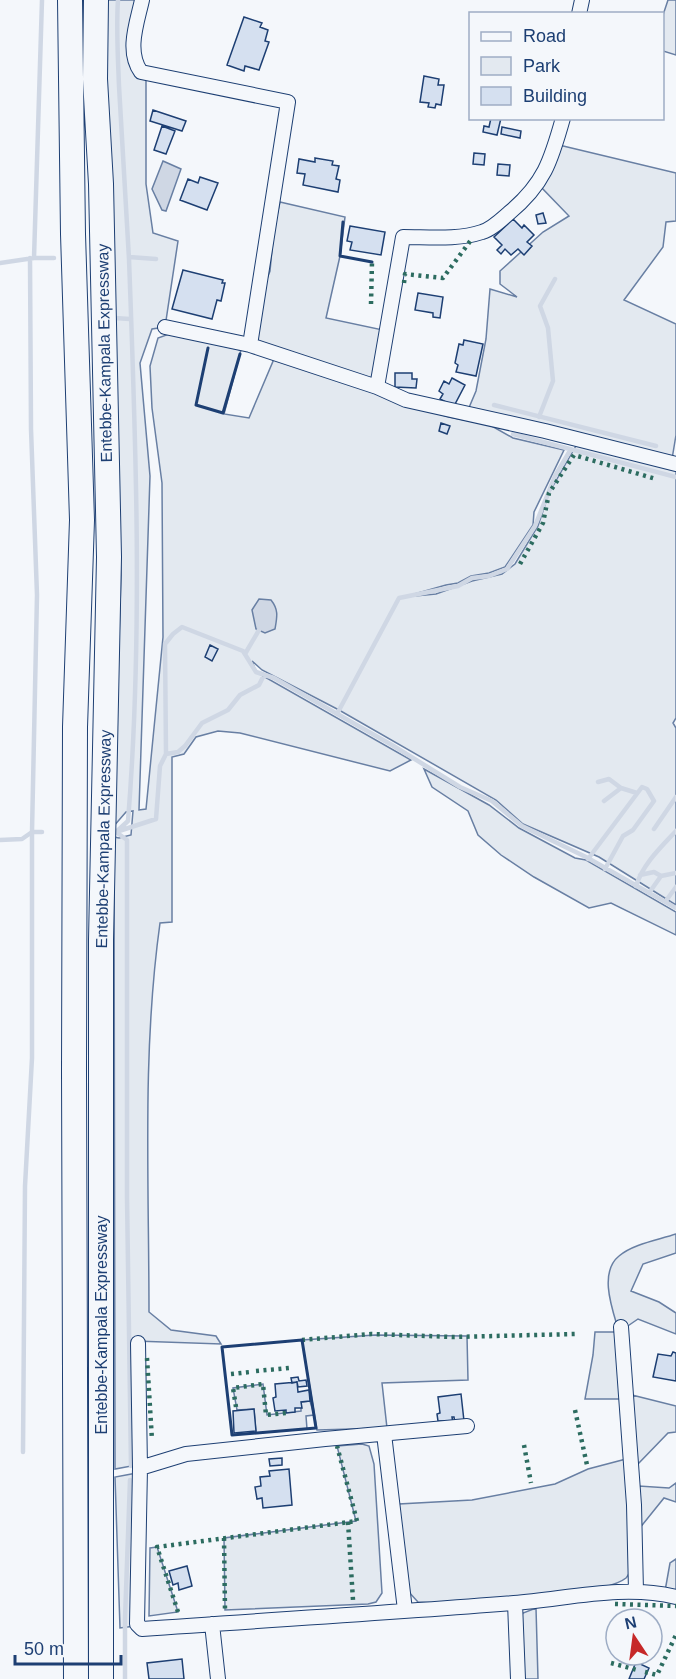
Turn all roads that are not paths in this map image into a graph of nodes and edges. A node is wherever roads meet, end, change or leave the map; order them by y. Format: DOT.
graph roads {
  1 [pos="70,0"];
  2 [pos="96,0"];
  3 [pos="142,0"];
  4 [pos="562,120"];
  5 [pos="165,327"];
  6 [pos="250,345"];
  7 [pos="377,387"];
  8 [pos="676,464"];
  9 [pos="621,1328"];
  10 [pos="138,1343"];
  11 [pos="467,1426"];
  12 [pos="384,1434"];
  13 [pos="140,1468"];
  14 [pos="636,1591"];
  15 [pos="676,1597"];
  16 [pos="515,1603"];
  17 [pos="405,1610"];
  18 [pos="212,1624"];
  19 [pos="76,1679"];
  20 [pos="101,1679"];
  21 [pos="218,1679"];
  22 [pos="518,1679"];
  1 -- 19 [label="highway, Entebbe-Kampala Expressway"];
  2 -- 20 [label="highway, Entebbe-Kampala Expressway"];
  3 -- 6 [label="street"];
  4 -- 7 [label="street"];
  5 -- 6 [label="street"];
  6 -- 7 [label="street"];
  7 -- 8 [label="street"];
  9 -- 14 [label="street"];
  10 -- 13 [label="street"];
  11 -- 12 [label="street"];
  12 -- 13 [label="street"];
  12 -- 17 [label="street"];
  13 -- 18 [label="street"];
  14 -- 15 [label="street"];
  14 -- 16 [label="street"];
  16 -- 17 [label="street"];
  16 -- 22 [label="street"];
  17 -- 18 [label="street"];
  18 -- 21 [label="street"];
}
